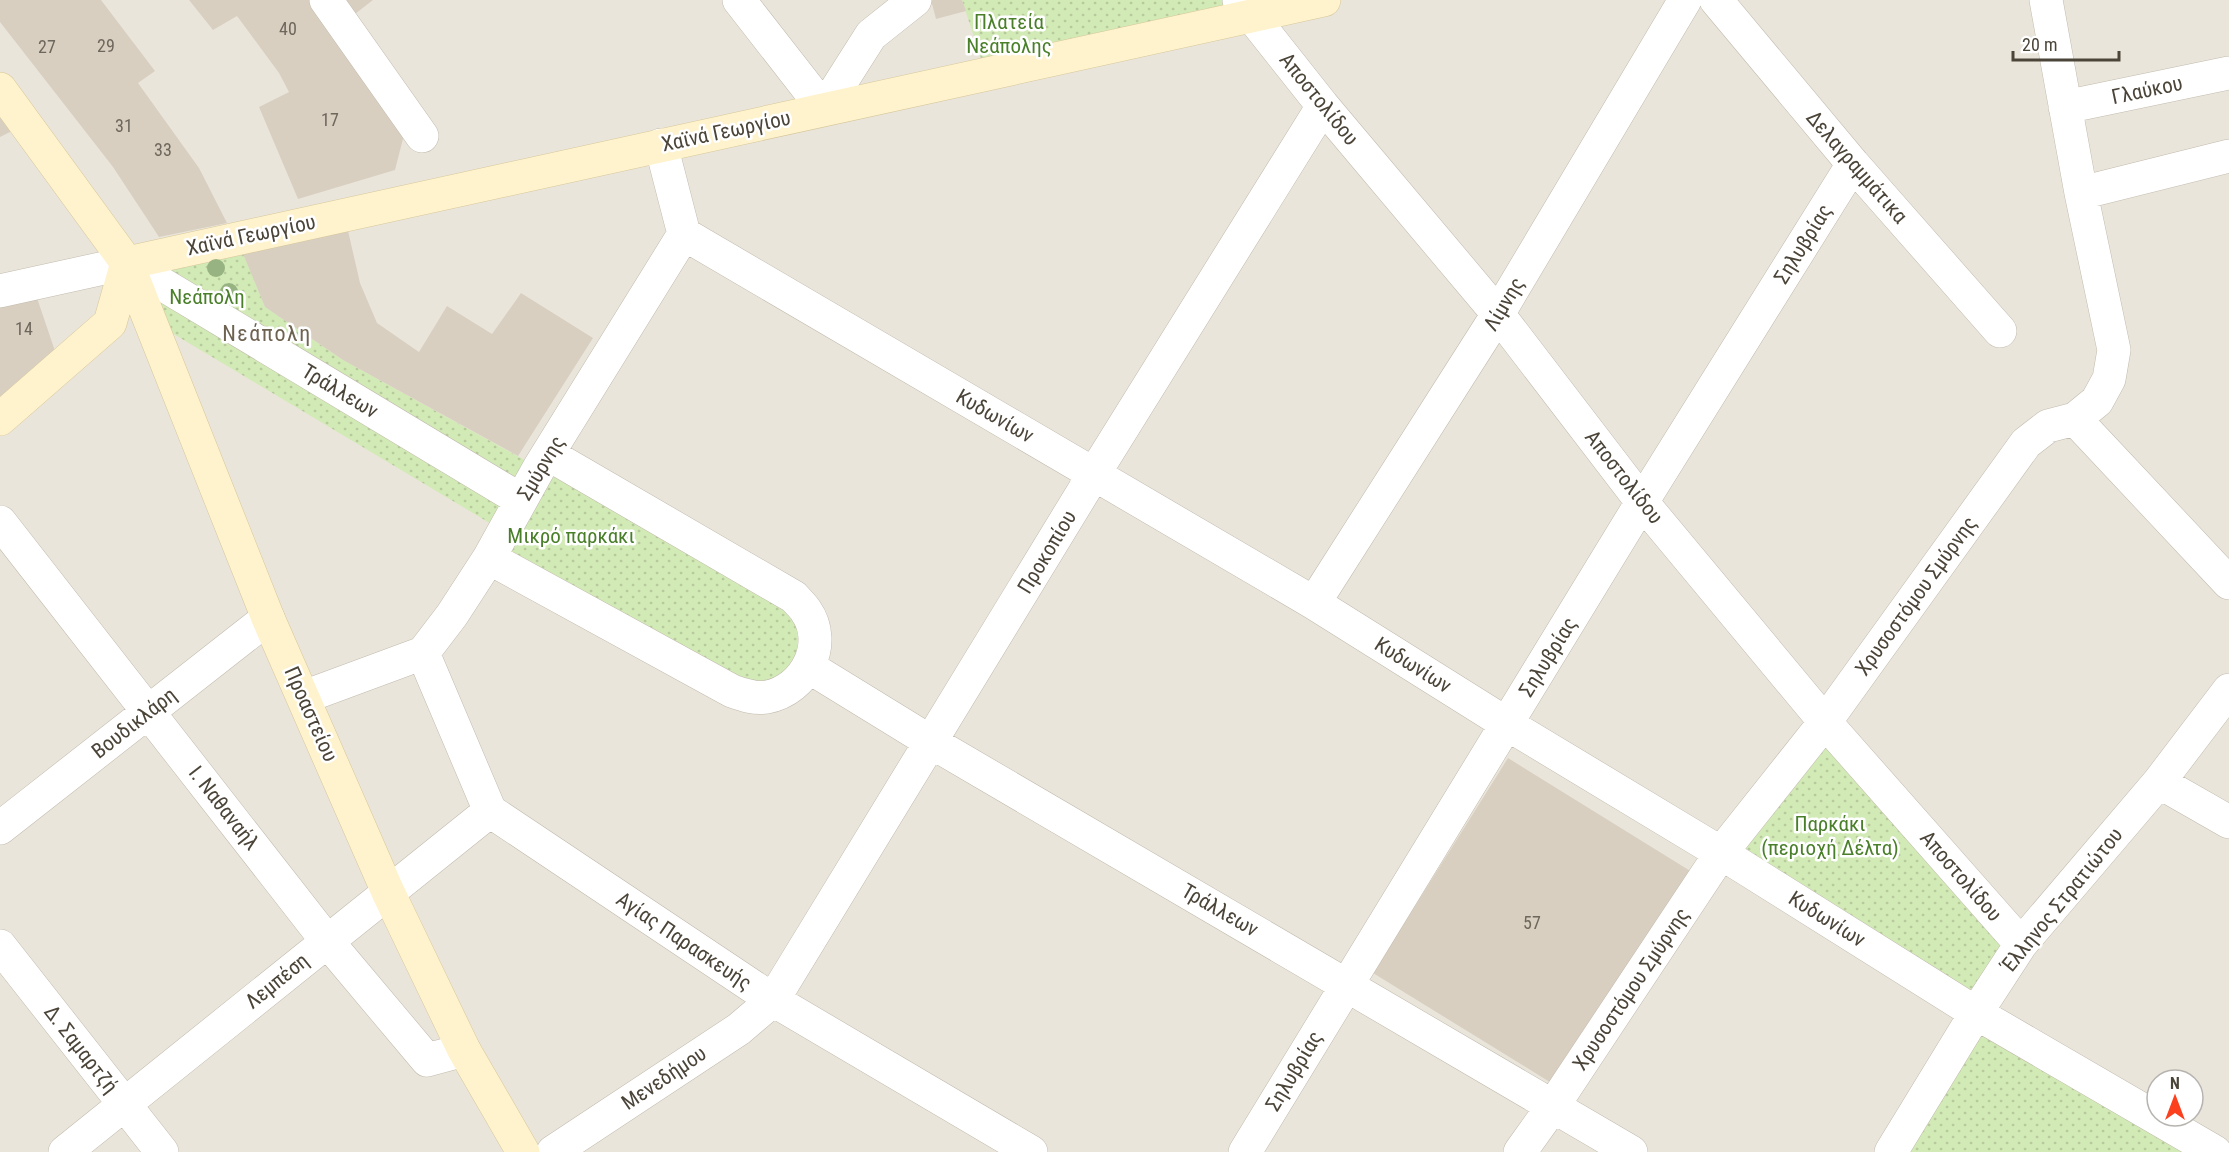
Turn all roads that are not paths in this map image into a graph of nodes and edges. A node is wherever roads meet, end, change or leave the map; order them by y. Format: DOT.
graph roads {
  1 [pos="326,0"];
  2 [pos="739,0"];
  3 [pos="915,0"];
  4 [pos="1324,0"];
  5 [pos="1685,0"];
  6 [pos="1716,0"];
  7 [pos="2046,0"];
  8 [pos="1245,8"];
  9 [pos="2229,73"];
  10 [pos="0,89"];
  11 [pos="1323,106"];
  12 [pos="2065,107"];
  13 [pos="824,110"];
  14 [pos="422,136"];
  15 [pos="662,145"];
  16 [pos="2229,156"];
  17 [pos="1853,164"];
  18 [pos="2081,193"];
  19 [pos="684,234"];
  20 [pos="128,263"];
  21 [pos="0,291"];
  22 [pos="1498,315"];
  23 [pos="2000,331"];
  24 [pos="0,418"];
  25 [pos="2075,419"];
  26 [pos="548,454"];
  27 [pos="1094,474"];
  28 [pos="521,500"];
  29 [pos="1642,502"];
  30 [pos="0,522"];
  31 [pos="489,558"];
  32 [pos="2229,583"];
  33 [pos="1314,603"];
  34 [pos="268,618"];
  35 [pos="423,653"];
  36 [pos="809,668"];
  37 [pos="2229,690"];
  38 [pos="304,697"];
  39 [pos="149,711"];
  40 [pos="1825,722"];
  41 [pos="1507,724"];
  42 [pos="931,742"];
  43 [pos="2159,782"];
  44 [pos="490,811"];
  45 [pos="2229,822"];
  46 [pos="0,828"];
  47 [pos="1721,853"];
  48 [pos="388,892"];
  49 [pos="327,941"];
  50 [pos="2021,944"];
  51 [pos="0,946"];
  52 [pos="1347,984"];
  53 [pos="773,1000"];
  54 [pos="1976,1013"];
  55 [pos="464,1050"];
  56 [pos="124,1104"];
  57 [pos="1553,1106"];
  58 [pos="65,1152"];
  59 [pos="162,1152"];
  60 [pos="523,1152"];
  61 [pos="553,1152"];
  62 [pos="1028,1152"];
  63 [pos="1245,1152"];
  64 [pos="1520,1152"];
  65 [pos="1631,1152"];
  66 [pos="1891,1152"];
  67 [pos="2214,1152"];
  1 -- 14 [label="street"];
  2 -- 13 [label="street"];
  3 -- 13 [label="street"];
  4 -- 8 [label="main road, Χαϊνά Γεωργίου"];
  5 -- 22 [label="street, Λίμνης"];
  6 -- 17 [label="street, Δελαγραμμάτικα"];
  7 -- 12 [label="street, Χρυσοστόμου Σμύρνης"];
  8 -- 11 [label="street, Αποστολίδου"];
  8 -- 13 [label="main road, Χαϊνά Γεωργίου"];
  9 -- 12 [label="street, Γλαύκου"];
  10 -- 20 [label="main road, Προαστείου"];
  11 -- 22 [label="street, Αποστολίδου"];
  11 -- 27 [label="street, Προκοπίου"];
  12 -- 18 [label="street, Χρυσοστόμου Σμύρνης"];
  13 -- 15 [label="main road, Χαϊνά Γεωργίου"];
  15 -- 19 [label="street"];
  15 -- 20 [label="main road, Χαϊνά Γεωργίου"];
  16 -- 18 [label="street"];
  17 -- 23 [label="street, Δελαγραμμάτικα"];
  17 -- 29 [label="street, Σηλυβρίας"];
  18 -- 25 [label="street, Χρυσοστόμου Σμύρνης"];
  19 -- 26 [label="street, Σμύρνης"];
  19 -- 27 [label="street, Κυδωνίων"];
  20 -- 21 [label="street"];
  20 -- 24 [label="main road"];
  20 -- 28 [label="street, Τράλλεων"];
  20 -- 34 [label="main road, Προαστείου"];
  22 -- 29 [label="street, Αποστολίδου"];
  22 -- 33 [label="street, Λίμνης"];
  25 -- 32 [label="street"];
  25 -- 40 [label="street, Χρυσοστόμου Σμύρνης"];
  26 -- 28 [label="street, Σμύρνης"];
  26 -- 36 [label="street"];
  27 -- 33 [label="street, Κυδωνίων"];
  27 -- 42 [label="street, Προκοπίου"];
  28 -- 31 [label="street, Σμύρνης"];
  29 -- 40 [label="street, Αποστολίδου"];
  29 -- 41 [label="street, Σηλυβρίας"];
  30 -- 39 [label="street, Ι. Ναθαναήλ"];
  31 -- 35 [label="street, Σμύρνης"];
  31 -- 36 [label="street"];
  33 -- 41 [label="street, Κυδωνίων"];
  34 -- 38 [label="main road, Προαστείου"];
  34 -- 39 [label="street, Βουδικλάρη"];
  35 -- 38 [label="street"];
  35 -- 44 [label="street"];
  36 -- 42 [label="street, Τράλλεων"];
  37 -- 43 [label="street, Έλληνος Στρατιώτου"];
  38 -- 48 [label="main road, Προαστείου"];
  39 -- 46 [label="street, Βουδικλάρη"];
  39 -- 49 [label="street, Ι. Ναθαναήλ"];
  40 -- 47 [label="street, Χρυσοστόμου Σμύρνης"];
  40 -- 50 [label="street, Αποστολίδου"];
  41 -- 47 [label="street, Κυδωνίων"];
  41 -- 52 [label="street, Σηλυβρίας"];
  42 -- 52 [label="street, Τράλλεων"];
  42 -- 53 [label="street, Προκοπίου"];
  43 -- 45 [label="street"];
  43 -- 50 [label="street, Έλληνος Στρατιώτου"];
  44 -- 48 [label="street, Λεμπέση"];
  44 -- 53 [label="street, Αγίας Παρασκευής"];
  47 -- 54 [label="street, Κυδωνίων"];
  47 -- 57 [label="street, Χρυσοστόμου Σμύρνης"];
  48 -- 49 [label="street, Λεμπέση"];
  48 -- 55 [label="main road, Προαστείου"];
  49 -- 55 [label="street, Ι. Ναθαναήλ"];
  49 -- 56 [label="street, Λεμπέση"];
  50 -- 54 [label="street, Έλληνος Στρατιώτου"];
  51 -- 56 [label="street, Δ. Σαμαρτζή"];
  52 -- 57 [label="street, Τράλλεων"];
  52 -- 63 [label="street, Σηλυβρίας"];
  53 -- 61 [label="street, Μενεδήμου"];
  53 -- 62 [label="street, Αγίας Παρασκευής"];
  54 -- 66 [label="street, Έλληνος Στρατιώτου"];
  54 -- 67 [label="street, Κυδωνίων"];
  55 -- 60 [label="main road, Προαστείου"];
  56 -- 58 [label="street, Λεμπέση"];
  56 -- 59 [label="street, Δ. Σαμαρτζή"];
  57 -- 64 [label="street, Χρυσοστόμου Σμύρνης"];
  57 -- 65 [label="street, Τράλλεων"];
}
